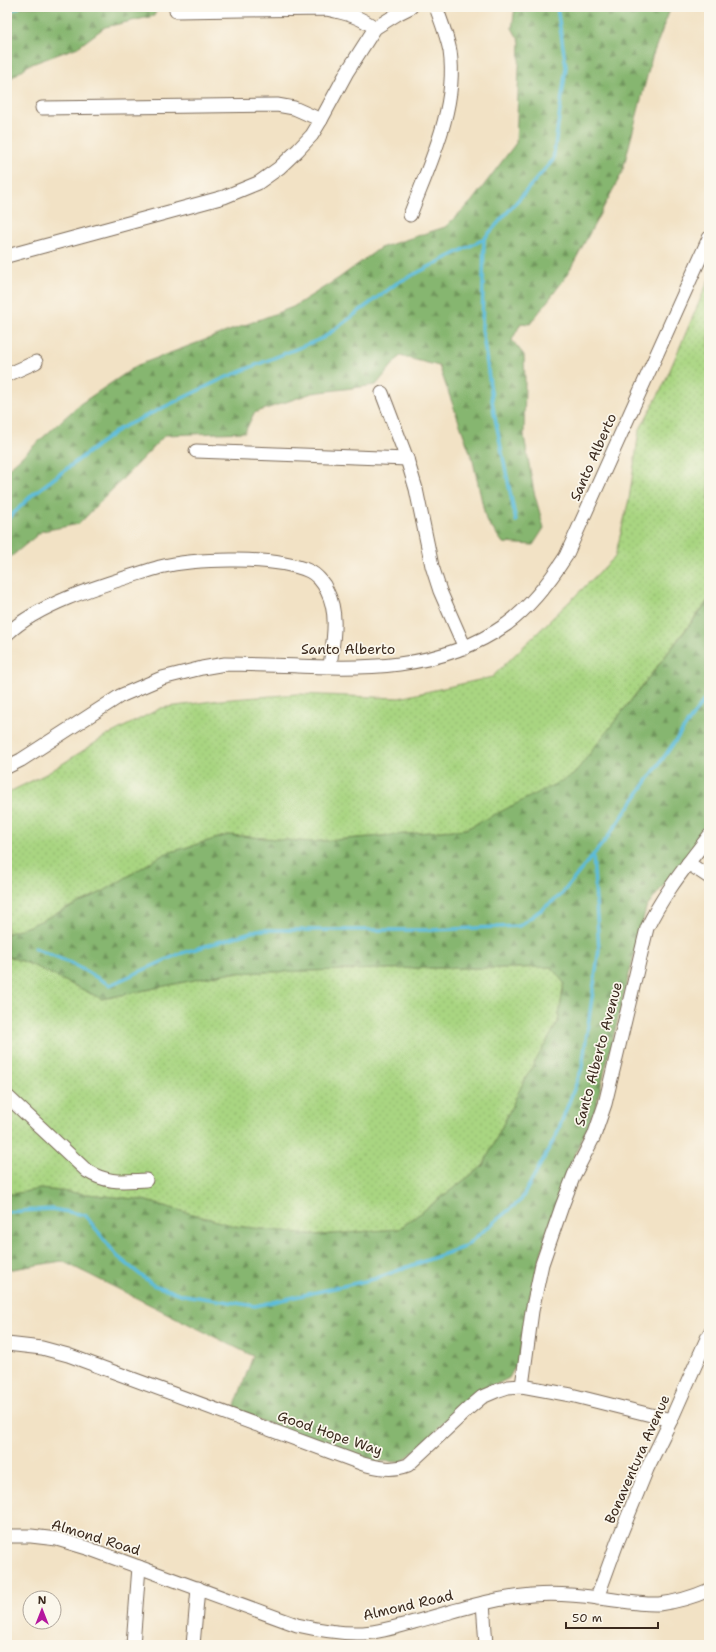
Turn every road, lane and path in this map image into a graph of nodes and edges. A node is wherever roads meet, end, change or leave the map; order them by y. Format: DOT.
graph roads {
  1 [pos="411,7"];
  2 [pos="436,7"];
  3 [pos="176,11"];
  4 [pos="375,28"];
  5 [pos="42,108"];
  6 [pos="322,120"];
  7 [pos="410,215"];
  8 [pos="709,238"];
  9 [pos="7,256"];
  10 [pos="36,362"];
  11 [pos="7,375"];
  12 [pos="382,394"];
  13 [pos="196,451"];
  14 [pos="407,460"];
  15 [pos="7,634"];
  16 [pos="466,648"];
  17 [pos="330,666"];
  18 [pos="7,767"];
  19 [pos="709,836"];
  20 [pos="688,863"];
  21 [pos="709,877"];
  22 [pos="7,1096"];
  23 [pos="146,1180"];
  24 [pos="709,1334"];
  25 [pos="7,1344"];
  26 [pos="522,1386"];
  27 [pos="671,1420"];
  28 [pos="7,1536"];
  29 [pos="139,1567"];
  30 [pos="198,1588"];
  31 [pos="709,1590"];
  32 [pos="597,1598"];
  33 [pos="483,1603"];
  34 [pos="133,1645"];
  35 [pos="193,1645"];
  36 [pos="486,1645"];
  1 -- 4 [label="street"];
  2 -- 7 [label="street"];
  3 -- 4 [label="street"];
  4 -- 6 [label="street"];
  5 -- 6 [label="street"];
  6 -- 9 [label="street"];
  8 -- 16 [label="street, Santo Alberto"];
  10 -- 11 [label="street"];
  12 -- 14 [label="street"];
  13 -- 14 [label="street"];
  14 -- 16 [label="street"];
  15 -- 17 [label="street"];
  16 -- 17 [label="street, Santo Alberto"];
  17 -- 18 [label="street, Santo Alberto"];
  19 -- 20 [label="street, Santo Alberto Avenue"];
  20 -- 21 [label="street"];
  20 -- 26 [label="street, Santo Alberto Avenue"];
  22 -- 23 [label="street"];
  24 -- 27 [label="street, Bonaventura Avenue"];
  25 -- 26 [label="street, Good Hope Way"];
  26 -- 27 [label="street, Good Hope Way"];
  27 -- 32 [label="street, Bonaventura Avenue"];
  28 -- 29 [label="street, Almond Road"];
  29 -- 30 [label="street, Almond Road"];
  29 -- 34 [label="street"];
  30 -- 33 [label="street, Almond Road"];
  30 -- 35 [label="street"];
  31 -- 32 [label="street, Almond Road"];
  32 -- 33 [label="street, Almond Road"];
  33 -- 36 [label="street"];
}
